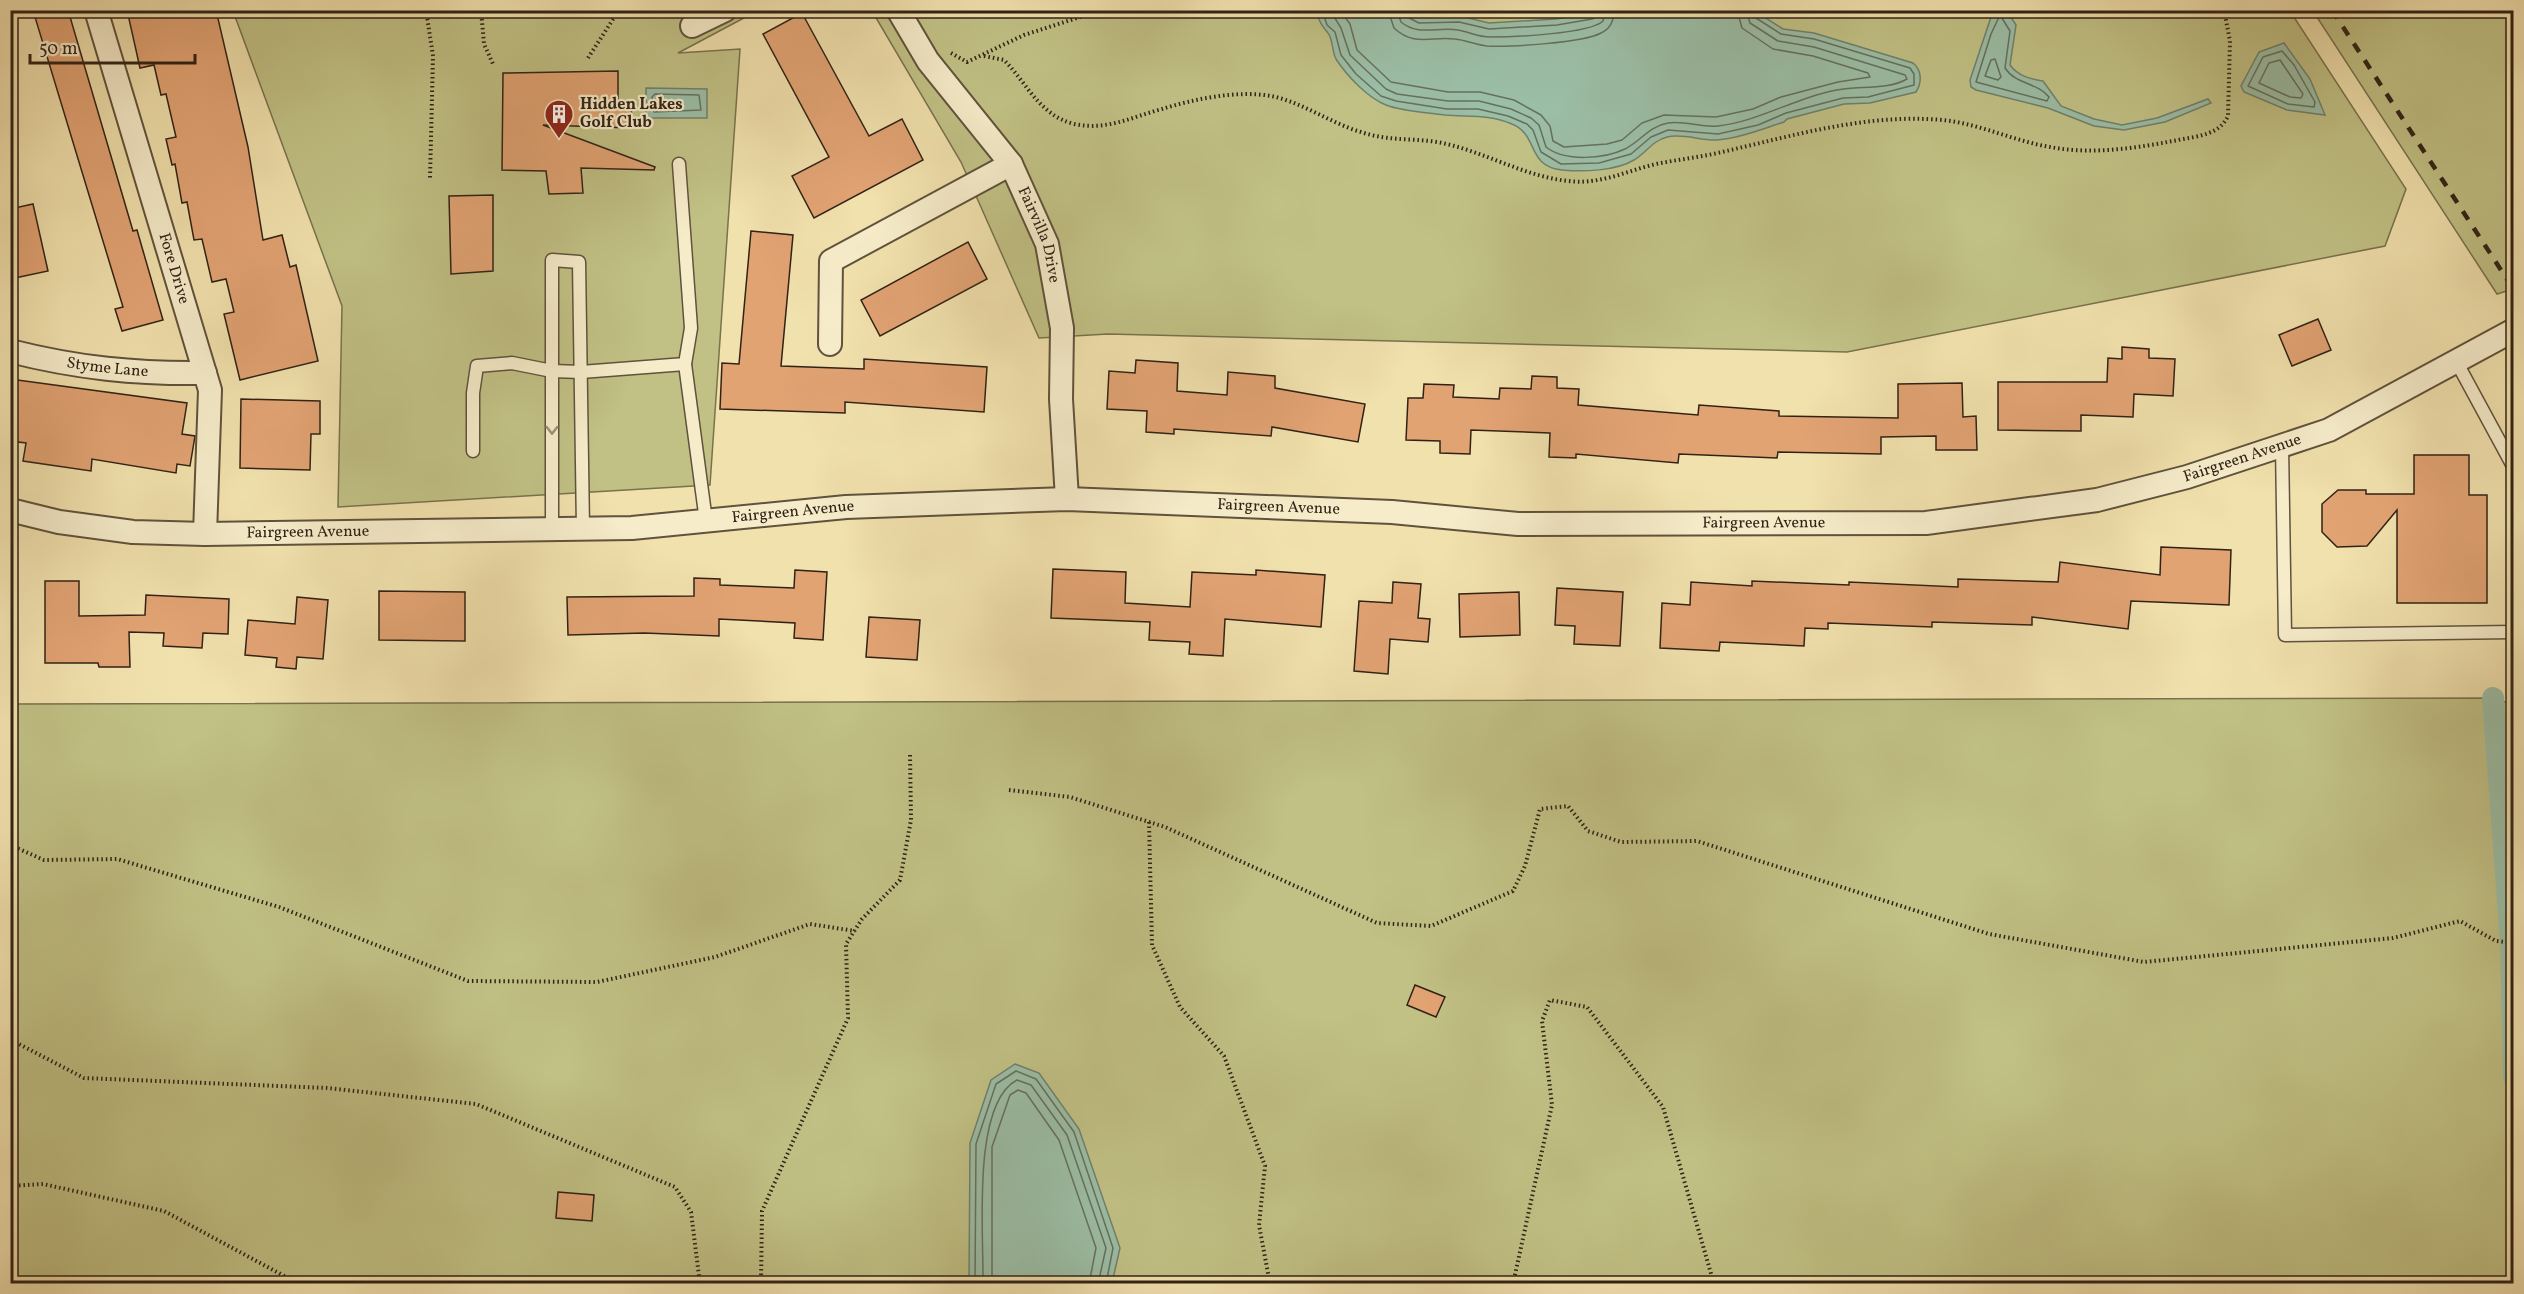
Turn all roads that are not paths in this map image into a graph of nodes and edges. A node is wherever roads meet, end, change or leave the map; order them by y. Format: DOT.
graph roads {
  1 [pos="96,10"];
  2 [pos="725,10"];
  3 [pos="898,10"];
  4 [pos="692,26"];
  5 [pos="679,164"];
  6 [pos="1011,164"];
  7 [pos="2514,330"];
  8 [pos="830,344"];
  9 [pos="10,351"];
  10 [pos="2456,361"];
  11 [pos="685,364"];
  12 [pos="552,371"];
  13 [pos="581,372"];
  14 [pos="205,373"];
  15 [pos="2282,445"];
  16 [pos="472,452"];
  17 [pos="2514,468"];
  18 [pos="1067,499"];
  19 [pos="10,510"];
  20 [pos="706,521"];
  21 [pos="552,529"];
  22 [pos="583,529"];
  23 [pos="205,534"];
  24 [pos="2514,632"];
  1 -- 14 [label="street, Fore Drive"];
  2 -- 4 [label="street"];
  3 -- 6 [label="street, Fairvilla Drive"];
  5 -- 11 [label="lane"];
  6 -- 8 [label="street"];
  6 -- 18 [label="street, Fairvilla Drive"];
  7 -- 10 [label="street, Fairgreen Avenue"];
  9 -- 14 [label="street, Styme Lane"];
  10 -- 15 [label="street, Fairgreen Avenue"];
  10 -- 17 [label="lane"];
  11 -- 13 [label="lane"];
  11 -- 20 [label="lane"];
  12 -- 13 [label="lane"];
  12 -- 13 [label="lane"];
  12 -- 16 [label="lane"];
  12 -- 21 [label="lane, one-way"];
  13 -- 22 [label="lane"];
  14 -- 23 [label="street, Fore Drive"];
  15 -- 18 [label="street, Fairgreen Avenue"];
  15 -- 24 [label="lane"];
  18 -- 20 [label="street, Fairgreen Avenue"];
  19 -- 23 [label="street, Fairgreen Avenue"];
  20 -- 22 [label="street, Fairgreen Avenue"];
  21 -- 22 [label="street, Fairgreen Avenue"];
  21 -- 23 [label="street, Fairgreen Avenue"];
}
